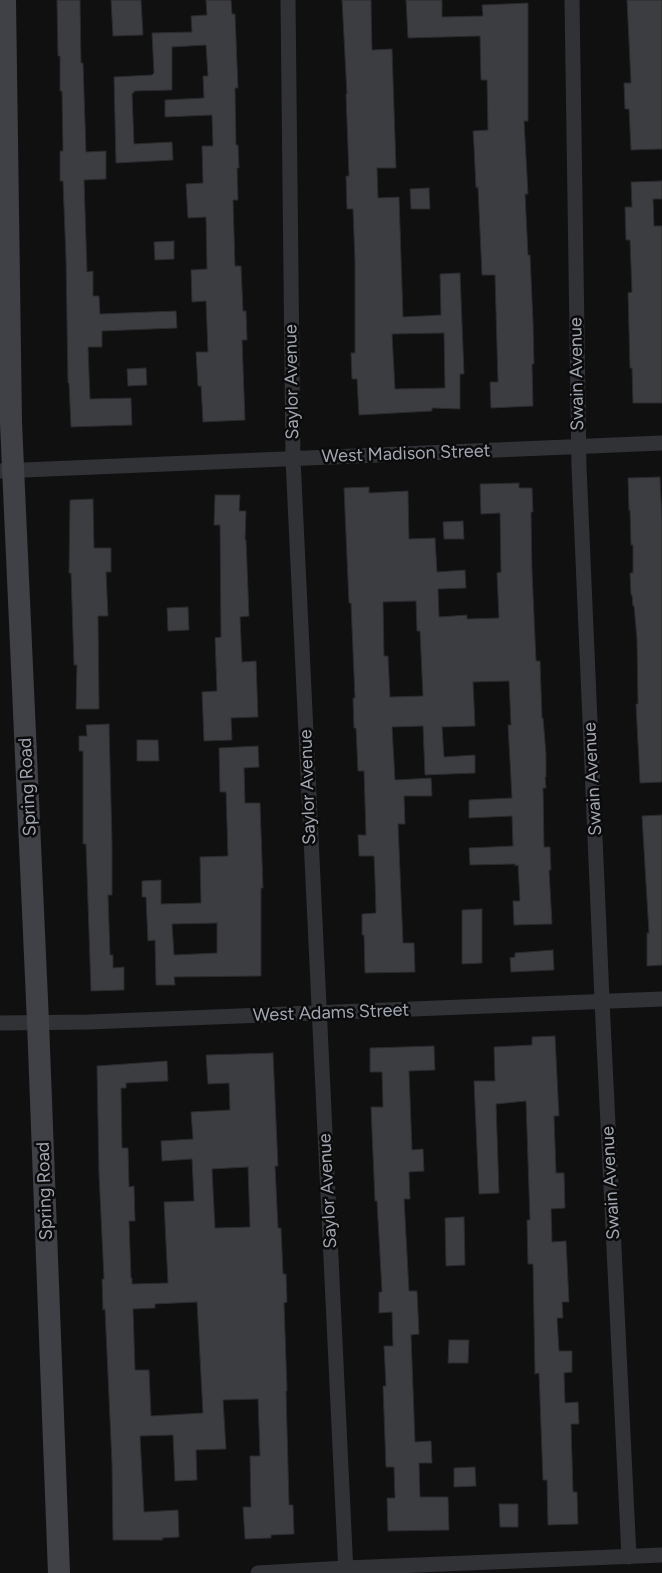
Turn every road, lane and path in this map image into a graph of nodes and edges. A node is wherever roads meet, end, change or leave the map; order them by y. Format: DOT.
graph roads {
  1 [pos="6,0"];
  2 [pos="288,0"];
  3 [pos="572,0"];
  4 [pos="662,443"];
  5 [pos="578,447"];
  6 [pos="293,459"];
  7 [pos="7,471"];
  8 [pos="662,999"];
  9 [pos="602,1001"];
  10 [pos="318,1013"];
  11 [pos="38,1022"];
  12 [pos="0,1023"];
  13 [pos="662,1555"];
  14 [pos="629,1556"];
  15 [pos="346,1570"];
  16 [pos="59,1573"];
  17 [pos="258,1573"];
  1 -- 7 [label="street, Spring Road"];
  2 -- 6 [label="street, Saylor Avenue"];
  3 -- 5 [label="street, Swain Avenue"];
  4 -- 5 [label="street, West Madison Street"];
  5 -- 6 [label="street, West Madison Street"];
  5 -- 9 [label="street, Swain Avenue"];
  6 -- 7 [label="street, West Madison Street"];
  6 -- 10 [label="street, Saylor Avenue"];
  7 -- 11 [label="street, Spring Road"];
  8 -- 9 [label="street, West Adams Street"];
  9 -- 10 [label="street, West Adams Street"];
  9 -- 14 [label="street, Swain Avenue"];
  10 -- 11 [label="street, West Adams Street"];
  10 -- 15 [label="street, Saylor Avenue"];
  11 -- 12 [label="street, West Adams Street"];
  11 -- 16 [label="street, Spring Road"];
  13 -- 14 [label="street"];
  14 -- 15 [label="street"];
  15 -- 17 [label="street"];
}
